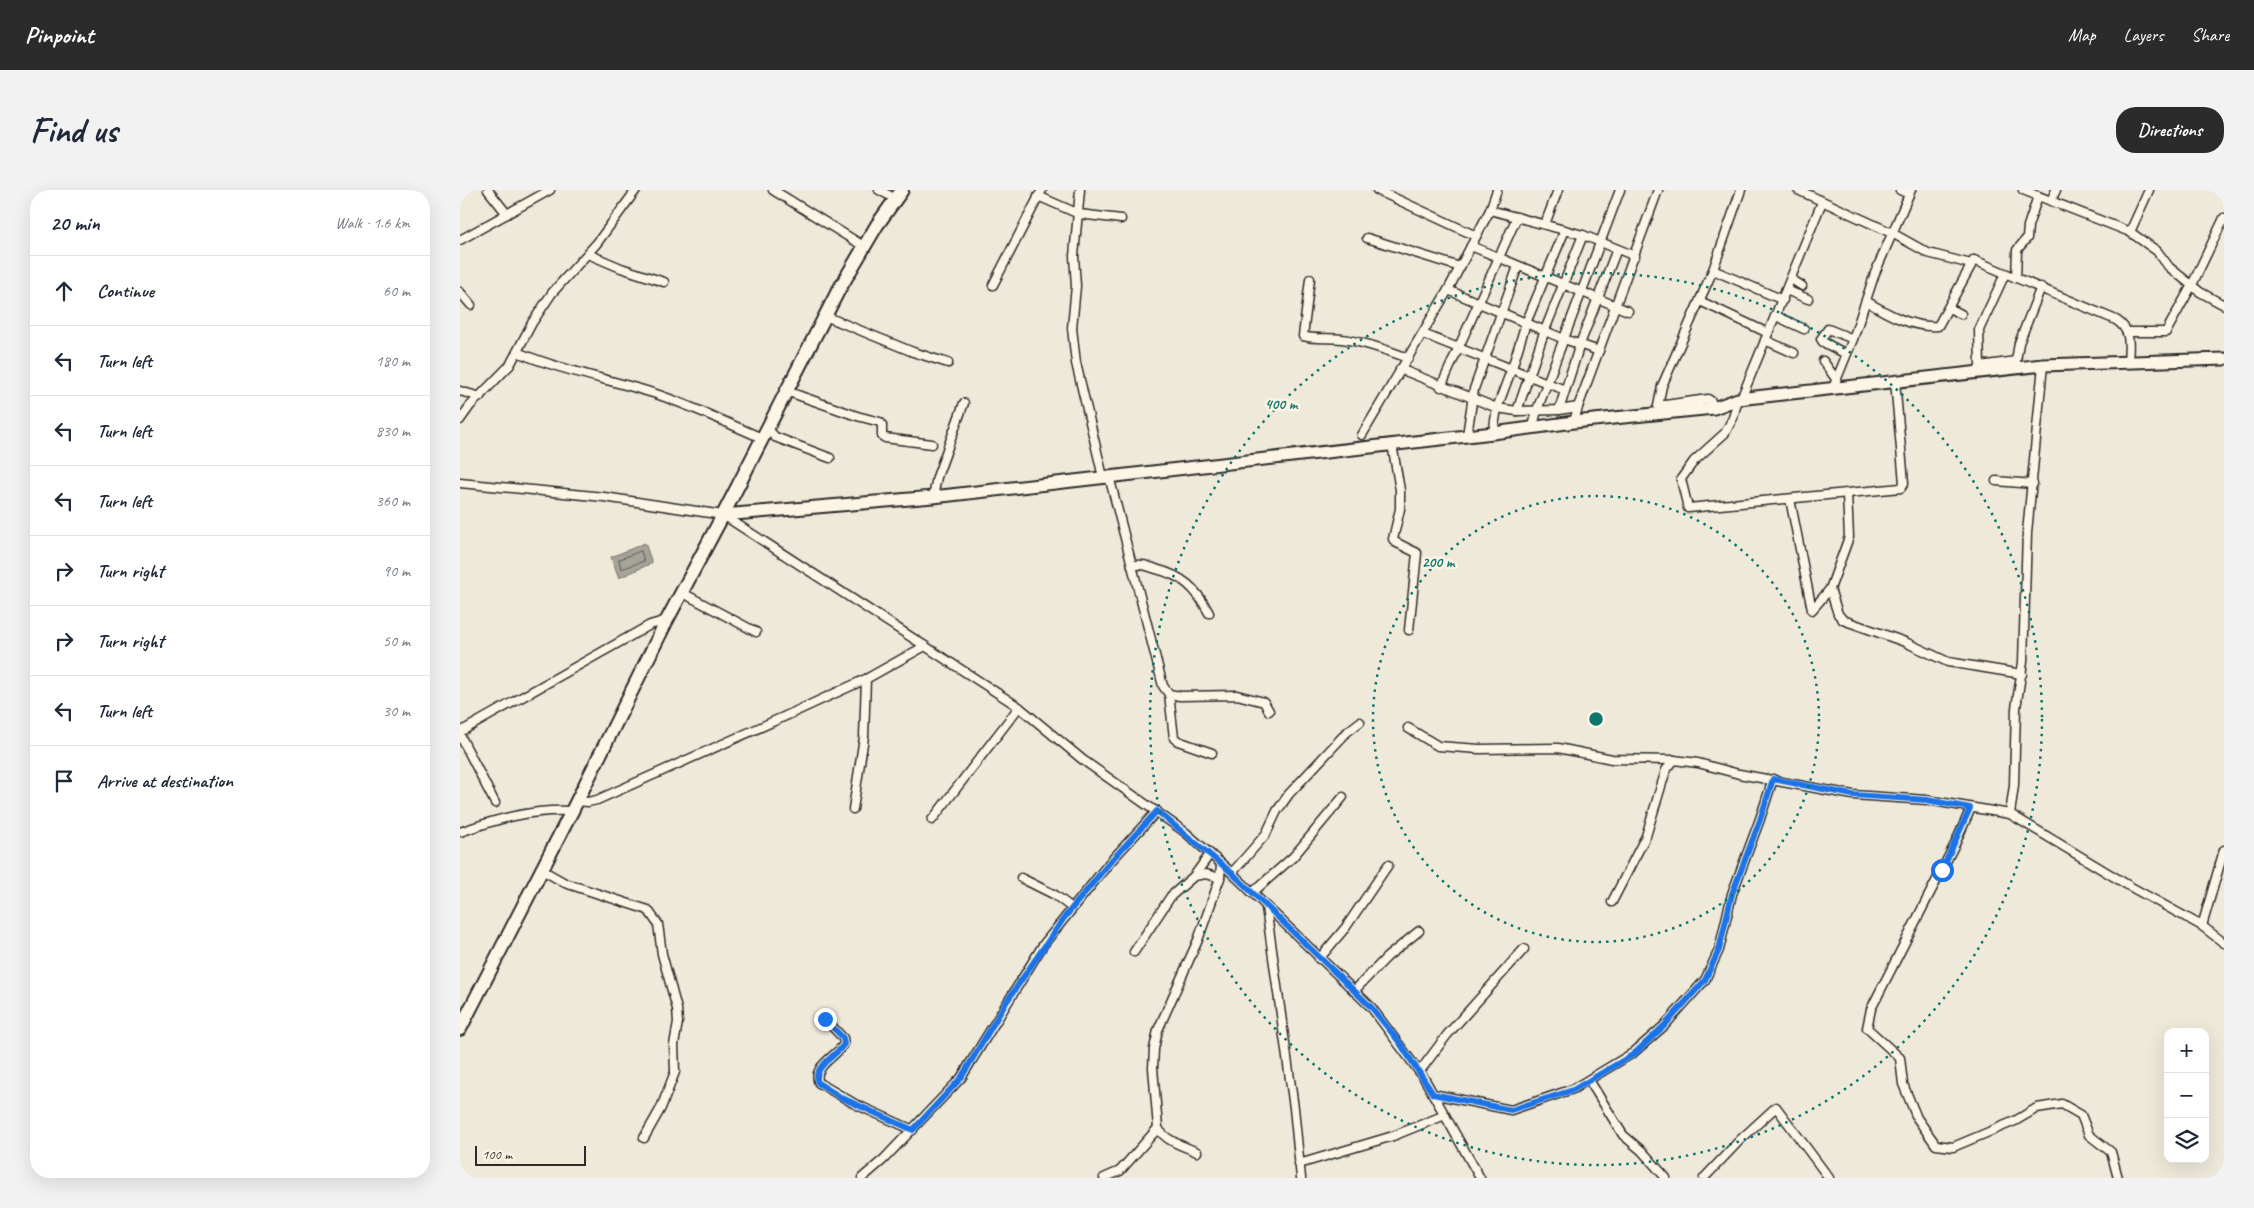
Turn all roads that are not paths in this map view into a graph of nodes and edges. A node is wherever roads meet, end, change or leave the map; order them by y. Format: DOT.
graph roads {
  1 [pos="488,190"];
  2 [pos="550,190"];
  3 [pos="636,190"];
  4 [pos="773,190"];
  5 [pos="879,190"];
  6 [pos="1080,190"];
  7 [pos="1377,190"];
  8 [pos="1497,190"];
  9 [pos="1558,190"];
  10 [pos="1620,190"];
  11 [pos="1658,190"];
  12 [pos="1741,190"];
  13 [pos="1798,190"];
  14 [pos="1900,190"];
  15 [pos="2023,190"];
  16 [pos="2056,190"];
  17 [pos="2149,190"];
  18 [pos="1910,192"];
  19 [pos="1040,193"];
  20 [pos="899,194"];
  21 [pos="2038,196"];
  22 [pos="2051,201"];
  23 [pos="1822,202"];
  24 [pos="1490,210"];
  25 [pos="507,214"];
  26 [pos="1080,214"];
  27 [pos="1516,217"];
  28 [pos="2224,218"];
  29 [pos="1121,219"];
  30 [pos="1545,224"];
  31 [pos="1565,230"];
  32 [pos="2130,232"];
  33 [pos="1892,233"];
  34 [pos="1583,234"];
  35 [pos="1476,236"];
  36 [pos="1367,238"];
  37 [pos="460,240"];
  38 [pos="1601,242"];
  39 [pos="1471,246"];
  40 [pos="865,247"];
  41 [pos="1617,249"];
  42 [pos="588,254"];
  43 [pos="1635,256"];
  44 [pos="1497,257"];
  45 [pos="1971,264"];
  46 [pos="1518,266"];
  47 [pos="1460,267"];
  48 [pos="1713,270"];
  49 [pos="2005,274"];
  50 [pos="1546,276"];
  51 [pos="2016,278"];
  52 [pos="1310,279"];
  53 [pos="1791,279"];
  54 [pos="664,282"];
  55 [pos="993,285"];
  56 [pos="1564,285"];
  57 [pos="2192,285"];
  58 [pos="1802,286"];
  59 [pos="2041,287"];
  60 [pos="1448,290"];
  61 [pos="1786,290"];
  62 [pos="460,292"];
  63 [pos="1581,292"];
  64 [pos="1598,299"];
  65 [pos="1808,299"];
  66 [pos="1700,300"];
  67 [pos="1782,300"];
  68 [pos="1866,301"];
  69 [pos="1477,304"];
  70 [pos="471,305"];
  71 [pos="2224,305"];
  72 [pos="1615,306"];
  73 [pos="1949,308"];
  74 [pos="1628,311"];
  75 [pos="1501,313"];
  76 [pos="1961,314"];
  77 [pos="825,316"];
  78 [pos="1776,316"];
  79 [pos="1526,323"];
  80 [pos="1545,330"];
  81 [pos="1804,330"];
  82 [pos="2128,332"];
  83 [pos="1423,334"];
  84 [pos="1766,336"];
  85 [pos="1564,339"];
  86 [pos="1853,339"];
  87 [pos="1580,344"];
  88 [pos="1457,349"];
  89 [pos="1599,351"];
  90 [pos="517,352"];
  91 [pos="1794,353"];
  92 [pos="1846,354"];
  93 [pos="1408,358"];
  94 [pos="1485,358"];
  95 [pos="2224,359"];
  96 [pos="1823,361"];
  97 [pos="2128,362"];
  98 [pos="948,363"];
  99 [pos="2043,365"];
  100 [pos="1512,368"];
  101 [pos="1400,369"];
  102 [pos="1529,377"];
  103 [pos="1895,381"];
  104 [pos="1547,383"];
  105 [pos="1834,384"];
  106 [pos="1441,387"];
  107 [pos="1565,390"];
  108 [pos="460,391"];
  109 [pos="786,391"];
  110 [pos="480,397"];
  111 [pos="1472,398"];
  112 [pos="1739,399"];
  113 [pos="964,403"];
  114 [pos="1578,407"];
  115 [pos="1497,408"];
  116 [pos="1714,408"];
  117 [pos="1537,410"];
  118 [pos="1559,410"];
  119 [pos="1517,411"];
  120 [pos="460,420"];
  121 [pos="1574,422"];
  122 [pos="1533,427"];
  123 [pos="764,433"];
  124 [pos="1493,433"];
  125 [pos="1362,435"];
  126 [pos="1468,435"];
  127 [pos="932,444"];
  128 [pos="1392,444"];
  129 [pos="830,458"];
  130 [pos="1106,477"];
  131 [pos="1996,481"];
  132 [pos="460,482"];
  133 [pos="2033,484"];
  134 [pos="1847,494"];
  135 [pos="934,497"];
  136 [pos="1790,499"];
  137 [pos="723,515"];
  138 [pos="1132,566"];
  139 [pos="1830,590"];
  140 [pos="681,592"];
  141 [pos="1209,613"];
  142 [pos="667,620"];
  143 [pos="1409,630"];
  144 [pos="756,632"];
  145 [pos="925,646"];
  146 [pos="2022,674"];
  147 [pos="866,679"];
  148 [pos="1169,694"];
  149 [pos="1019,707"];
  150 [pos="1270,710"];
  151 [pos="1360,722"];
  152 [pos="1408,728"];
  153 [pos="460,734"];
  154 [pos="1212,753"];
  155 [pos="1674,760"];
  156 [pos="1773,779"];
  157 [pos="1343,797"];
  158 [pos="495,803"];
  159 [pos="574,806"];
  160 [pos="1970,808"];
  161 [pos="853,809"];
  162 [pos="1157,811"];
  163 [pos="2010,814"];
  164 [pos="932,820"];
  165 [pos="460,832"];
  166 [pos="2224,850"];
  167 [pos="1210,854"];
  168 [pos="1221,864"];
  169 [pos="1388,865"];
  170 [pos="542,870"];
  171 [pos="1232,873"];
  172 [pos="1194,876"];
  173 [pos="1021,878"];
  174 [pos="1220,878"];
  175 [pos="1252,894"];
  176 [pos="1612,902"];
  177 [pos="1266,906"];
  178 [pos="1072,908"];
  179 [pos="2202,926"];
  180 [pos="1419,931"];
  181 [pos="2224,943"];
  182 [pos="1524,949"];
  183 [pos="1134,952"];
  184 [pos="1319,958"];
  185 [pos="1354,991"];
  186 [pos="825,1019"];
  187 [pos="460,1029"];
  188 [pos="1420,1071"];
  189 [pos="1589,1080"];
  190 [pos="1433,1094"];
  191 [pos="1445,1116"];
  192 [pos="1158,1128"];
  193 [pos="913,1130"];
  194 [pos="644,1138"];
  195 [pos="1197,1152"];
  196 [pos="1299,1164"];
  197 [pos="862,1178"];
  198 [pos="1104,1178"];
  199 [pos="1301,1178"];
  200 [pos="1480,1178"];
  201 [pos="1666,1178"];
  202 [pos="1704,1178"];
  203 [pos="1829,1178"];
  204 [pos="2118,1178"];
  1 -- 25 [label="street"];
  2 -- 25 [label="street"];
  3 -- 42 [label="street"];
  4 -- 40 [label="street"];
  5 -- 20 [label="street"];
  6 -- 26 [label="street"];
  7 -- 35 [label="street"];
  8 -- 24 [label="street"];
  9 -- 30 [label="street"];
  10 -- 38 [label="street"];
  11 -- 43 [label="street"];
  12 -- 48 [label="street"];
  13 -- 23 [label="street"];
  14 -- 18 [label="street"];
  15 -- 21 [label="street"];
  16 -- 22 [label="street"];
  17 -- 32 [label="street"];
  18 -- 33 [label="street"];
  19 -- 26 [label="street"];
  19 -- 55 [label="street"];
  20 -- 40 [label="main road"];
  21 -- 22 [label="street"];
  21 -- 51 [label="street"];
  22 -- 32 [label="street"];
  23 -- 33 [label="street"];
  23 -- 53 [label="street"];
  24 -- 27 [label="street"];
  24 -- 35 [label="street"];
  25 -- 37 [label="street"];
  26 -- 29 [label="street"];
  26 -- 130 [label="street"];
  27 -- 30 [label="street"];
  27 -- 44 [label="street"];
  28 -- 57 [label="street"];
  30 -- 31 [label="street"];
  31 -- 34 [label="street"];
  31 -- 50 [label="street"];
  32 -- 57 [label="street"];
  33 -- 45 [label="street"];
  33 -- 68 [label="street"];
  34 -- 38 [label="street"];
  34 -- 56 [label="street"];
  35 -- 39 [label="street"];
  36 -- 47 [label="street"];
  38 -- 41 [label="street"];
  38 -- 63 [label="street"];
  39 -- 44 [label="street"];
  39 -- 47 [label="street"];
  40 -- 77 [label="main road"];
  41 -- 43 [label="street"];
  41 -- 64 [label="street"];
  42 -- 54 [label="street"];
  42 -- 90 [label="street"];
  43 -- 72 [label="street"];
  44 -- 46 [label="street"];
  44 -- 69 [label="street"];
  45 -- 49 [label="street"];
  45 -- 73 [label="street"];
  46 -- 50 [label="street"];
  46 -- 75 [label="street"];
  47 -- 60 [label="street"];
  48 -- 66 [label="street"];
  48 -- 67 [label="street"];
  49 -- 51 [label="street"];
  49 -- 59 [label="street"];
  50 -- 56 [label="street"];
  50 -- 79 [label="street"];
  51 -- 59 [label="street"];
  52 -- 93 [label="street"];
  53 -- 58 [label="street"];
  53 -- 61 [label="street"];
  56 -- 63 [label="street"];
  56 -- 80 [label="street"];
  57 -- 71 [label="street"];
  57 -- 82 [label="street"];
  59 -- 82 [label="street"];
  60 -- 69 [label="street"];
  60 -- 83 [label="street"];
  61 -- 65 [label="street"];
  61 -- 67 [label="street"];
  62 -- 70 [label="street"];
  63 -- 64 [label="street"];
  63 -- 85 [label="street"];
  64 -- 72 [label="street"];
  64 -- 87 [label="street"];
  66 -- 84 [label="street"];
  66 -- 116 [label="street"];
  67 -- 78 [label="street"];
  68 -- 73 [label="street"];
  68 -- 86 [label="street"];
  69 -- 75 [label="street"];
  69 -- 88 [label="street"];
  72 -- 74 [label="street"];
  72 -- 89 [label="street"];
  73 -- 76 [label="street"];
  75 -- 79 [label="street"];
  75 -- 94 [label="street"];
  77 -- 98 [label="street"];
  77 -- 109 [label="main road"];
  78 -- 81 [label="street"];
  78 -- 84 [label="street"];
  79 -- 80 [label="street"];
  79 -- 100 [label="street"];
  80 -- 85 [label="street"];
  80 -- 102 [label="street"];
  82 -- 97 [label="street"];
  83 -- 88 [label="street"];
  83 -- 93 [label="street"];
  84 -- 91 [label="street"];
  84 -- 112 [label="street"];
  85 -- 87 [label="street"];
  85 -- 104 [label="street"];
  86 -- 92 [label="street"];
  86 -- 92 [label="street"];
  87 -- 89 [label="street"];
  87 -- 107 [label="street"];
  88 -- 94 [label="street"];
  88 -- 106 [label="street"];
  89 -- 114 [label="street"];
  90 -- 110 [label="street"];
  90 -- 123 [label="street"];
  92 -- 105 [label="street"];
  93 -- 101 [label="street"];
  94 -- 100 [label="street"];
  94 -- 111 [label="street"];
  95 -- 97 [label="street"];
  96 -- 105 [label="street"];
  97 -- 99 [label="street"];
  99 -- 103 [label="street"];
  99 -- 133 [label="street"];
  100 -- 102 [label="street"];
  100 -- 115 [label="street"];
  101 -- 106 [label="street"];
  101 -- 125 [label="street"];
  102 -- 104 [label="street"];
  102 -- 119 [label="street"];
  103 -- 105 [label="street"];
  103 -- 134 [label="street"];
  104 -- 107 [label="street"];
  104 -- 117 [label="street"];
  105 -- 112 [label="street"];
  106 -- 111 [label="street"];
  107 -- 118 [label="street"];
  108 -- 110 [label="street"];
  109 -- 123 [label="main road"];
  109 -- 127 [label="street"];
  110 -- 120 [label="street"];
  111 -- 115 [label="street"];
  111 -- 126 [label="street"];
  112 -- 116 [label="street"];
  112 -- 136 [label="street"];
  113 -- 135 [label="street"];
  114 -- 118 [label="street"];
  114 -- 121 [label="street"];
  115 -- 119 [label="street"];
  115 -- 124 [label="street"];
  116 -- 121 [label="street"];
  117 -- 118 [label="street"];
  117 -- 119 [label="street"];
  117 -- 122 [label="street"];
  121 -- 122 [label="street"];
  122 -- 124 [label="street"];
  123 -- 129 [label="street"];
  123 -- 137 [label="main road"];
  124 -- 126 [label="street"];
  126 -- 128 [label="street"];
  128 -- 130 [label="street"];
  128 -- 143 [label="street"];
  130 -- 135 [label="street"];
  130 -- 138 [label="street"];
  131 -- 133 [label="street"];
  132 -- 137 [label="street"];
  133 -- 146 [label="street"];
  134 -- 136 [label="street"];
  134 -- 139 [label="street"];
  135 -- 137 [label="street"];
  136 -- 139 [label="street"];
  137 -- 140 [label="main road"];
  137 -- 145 [label="street"];
  138 -- 141 [label="street"];
  138 -- 148 [label="street"];
  139 -- 146 [label="street"];
  140 -- 142 [label="main road"];
  140 -- 144 [label="street"];
  142 -- 153 [label="street"];
  142 -- 159 [label="main road"];
  145 -- 147 [label="street"];
  145 -- 149 [label="street"];
  146 -- 163 [label="street"];
  147 -- 159 [label="street"];
  147 -- 161 [label="street"];
  148 -- 150 [label="street"];
  148 -- 154 [label="street"];
  149 -- 162 [label="street"];
  149 -- 164 [label="street"];
  151 -- 171 [label="street"];
  152 -- 155 [label="street"];
  153 -- 158 [label="street"];
  155 -- 156 [label="street"];
  155 -- 176 [label="street"];
  156 -- 160 [label="street"];
  156 -- 189 [label="street"];
  157 -- 175 [label="street"];
  159 -- 165 [label="street"];
  159 -- 170 [label="main road"];
  160 -- 163 [label="street"];
  160 -- 204 [label="street"];
  162 -- 167 [label="street"];
  162 -- 178 [label="street"];
  163 -- 179 [label="street"];
  166 -- 179 [label="street"];
  167 -- 168 [label="street"];
  167 -- 172 [label="street"];
  168 -- 171 [label="street"];
  168 -- 174 [label="street"];
  169 -- 184 [label="street"];
  170 -- 187 [label="main road"];
  170 -- 194 [label="street"];
  171 -- 175 [label="street"];
  172 -- 174 [label="street"];
  172 -- 183 [label="street"];
  173 -- 178 [label="street"];
  174 -- 192 [label="street"];
  175 -- 177 [label="street"];
  177 -- 184 [label="street"];
  177 -- 196 [label="street"];
  178 -- 193 [label="street"];
  179 -- 181 [label="street"];
  180 -- 185 [label="street"];
  182 -- 188 [label="street"];
  184 -- 185 [label="street"];
  185 -- 188 [label="street"];
  186 -- 193 [label="street"];
  188 -- 190 [label="street"];
  189 -- 190 [label="street"];
  189 -- 201 [label="street"];
  190 -- 191 [label="street"];
  191 -- 196 [label="street"];
  191 -- 200 [label="street"];
  192 -- 195 [label="street"];
  192 -- 198 [label="street"];
  193 -- 197 [label="street"];
  196 -- 199 [label="street"];
  202 -- 203 [label="street"];
}
